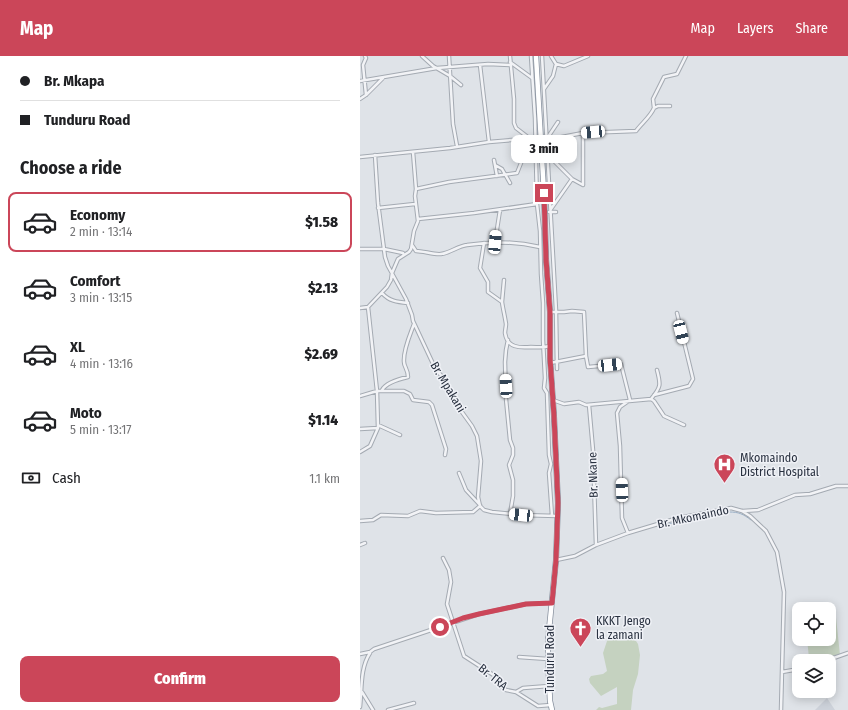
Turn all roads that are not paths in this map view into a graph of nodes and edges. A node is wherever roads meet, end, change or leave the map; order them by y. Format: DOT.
graph roads {
  1 [pos="364,56"];
  2 [pos="422,56"];
  3 [pos="448,56"];
  4 [pos="510,56"];
  5 [pos="531,56"];
  6 [pos="536,56"];
  7 [pos="542,56"];
  8 [pos="551,56"];
  9 [pos="588,56"];
  10 [pos="686,56"];
  11 [pos="510,63"];
  12 [pos="556,64"];
  13 [pos="480,65"];
  14 [pos="450,67"];
  15 [pos="437,68"];
  16 [pos="450,76"];
  17 [pos="383,78"];
  18 [pos="532,79"];
  19 [pos="365,80"];
  20 [pos="360,81"];
  21 [pos="462,85"];
  22 [pos="544,90"];
  23 [pos="366,95"];
  24 [pos="360,99"];
  25 [pos="670,106"];
  26 [pos="654,108"];
  27 [pos="558,122"];
  28 [pos="583,133"];
  29 [pos="529,138"];
  30 [pos="538,138"];
  31 [pos="547,140"];
  32 [pos="489,142"];
  33 [pos="457,146"];
  34 [pos="413,152"];
  35 [pos="375,155"];
  36 [pos="360,157"];
  37 [pos="494,160"];
  38 [pos="495,165"];
  39 [pos="506,175"];
  40 [pos="497,176"];
  41 [pos="572,179"];
  42 [pos="510,183"];
  43 [pos="416,189"];
  44 [pos="415,204"];
  45 [pos="538,204"];
  46 [pos="378,208"];
  47 [pos="500,210"];
  48 [pos="548,212"];
  49 [pos="556,212"];
  50 [pos="418,219"];
  51 [pos="495,242"];
  52 [pos="484,243"];
  53 [pos="412,245"];
  54 [pos="540,247"];
  55 [pos="360,249"];
  56 [pos="384,249"];
  57 [pos="416,251"];
  58 [pos="409,252"];
  59 [pos="404,254"];
  60 [pos="392,273"];
  61 [pos="504,280"];
  62 [pos="382,293"];
  63 [pos="502,302"];
  64 [pos="408,303"];
  65 [pos="368,307"];
  66 [pos="360,308"];
  67 [pos="550,312"];
  68 [pos="556,312"];
  69 [pos="677,312"];
  70 [pos="414,324"];
  71 [pos="508,340"];
  72 [pos="550,346"];
  73 [pos="544,348"];
  74 [pos="586,356"];
  75 [pos="557,362"];
  76 [pos="550,363"];
  77 [pos="557,369"];
  78 [pos="657,370"];
  79 [pos="377,391"];
  80 [pos="381,391"];
  81 [pos="654,395"];
  82 [pos="360,396"];
  83 [pos="552,399"];
  84 [pos="651,399"];
  85 [pos="630,400"];
  86 [pos="589,405"];
  87 [pos="378,426"];
  88 [pos="684,426"];
  89 [pos="360,429"];
  90 [pos="400,435"];
  91 [pos="360,452"];
  92 [pos="444,455"];
  93 [pos="459,473"];
  94 [pos="848,486"];
  95 [pos="480,506"];
  96 [pos="742,511"];
  97 [pos="510,514"];
  98 [pos="554,516"];
  99 [pos="360,521"];
  100 [pos="628,532"];
  101 [pos="365,543"];
  102 [pos="360,545"];
  103 [pos="596,545"];
  104 [pos="443,558"];
  105 [pos="556,560"];
  106 [pos="552,603"];
  107 [pos="454,623"];
  108 [pos="370,652"];
  109 [pos="848,653"];
  110 [pos="360,654"];
  111 [pos="519,657"];
  112 [pos="836,657"];
  113 [pos="548,659"];
  114 [pos="792,670"];
  115 [pos="782,672"];
  116 [pos="549,686"];
  117 [pos="361,689"];
  118 [pos="516,692"];
  119 [pos="414,703"];
  120 [pos="360,707"];
  121 [pos="552,708"];
  122 [pos="374,710"];
  123 [pos="388,710"];
  124 [pos="781,710"];
  1 -- 19 [label="street"];
  2 -- 15 [label="street"];
  3 -- 14 [label="street"];
  4 -- 11 [label="street"];
  5 -- 18 [label="street"];
  6 -- 30 [label="highway, Tunduru Road"];
  7 -- 22 [label="street"];
  8 -- 12 [label="street"];
  9 -- 12 [label="street"];
  10 -- 26 [label="street"];
  11 -- 13 [label="street"];
  11 -- 18 [label="street"];
  11 -- 29 [label="street"];
  12 -- 22 [label="street"];
  13 -- 14 [label="street"];
  13 -- 32 [label="street"];
  14 -- 15 [label="street"];
  14 -- 16 [label="street"];
  15 -- 16 [label="street"];
  15 -- 17 [label="street"];
  16 -- 21 [label="street"];
  16 -- 33 [label="street"];
  17 -- 19 [label="street"];
  17 -- 23 [label="street"];
  18 -- 30 [label="street"];
  19 -- 20 [label="street"];
  19 -- 23 [label="street"];
  22 -- 31 [label="street"];
  23 -- 24 [label="street"];
  25 -- 26 [label="street"];
  26 -- 28 [label="street"];
  27 -- 31 [label="street"];
  28 -- 31 [label="street"];
  28 -- 41 [label="street"];
  29 -- 30 [label="street"];
  29 -- 32 [label="street"];
  30 -- 31 [label="street"];
  30 -- 39 [label="street"];
  30 -- 45 [label="street"];
  30 -- 48 [label="highway, Tunduru Road"];
  31 -- 41 [label="street"];
  31 -- 48 [label="street"];
  32 -- 33 [label="street"];
  33 -- 34 [label="street"];
  34 -- 35 [label="street"];
  34 -- 43 [label="street"];
  35 -- 36 [label="street"];
  35 -- 46 [label="street, Br. Mpakani"];
  37 -- 38 [label="street"];
  38 -- 39 [label="street"];
  38 -- 40 [label="street"];
  39 -- 40 [label="street"];
  39 -- 42 [label="street"];
  40 -- 43 [label="street"];
  41 -- 48 [label="street"];
  43 -- 44 [label="street"];
  44 -- 46 [label="street"];
  44 -- 50 [label="street"];
  45 -- 47 [label="street"];
  45 -- 54 [label="street"];
  46 -- 56 [label="street, Br. Mpakani"];
  47 -- 50 [label="street"];
  47 -- 51 [label="street"];
  48 -- 49 [label="street"];
  48 -- 67 [label="highway, Tunduru Road"];
  48 -- 68 [label="street"];
  50 -- 53 [label="street"];
  51 -- 52 [label="street"];
  51 -- 54 [label="street"];
  52 -- 57 [label="street"];
  52 -- 63 [label="street"];
  53 -- 57 [label="street"];
  53 -- 58 [label="street"];
  54 -- 73 [label="street"];
  55 -- 56 [label="street"];
  56 -- 59 [label="street"];
  56 -- 60 [label="street, Br. Mpakani"];
  57 -- 58 [label="street"];
  58 -- 59 [label="street"];
  59 -- 60 [label="street"];
  60 -- 62 [label="street"];
  60 -- 64 [label="street, Br. Mpakani"];
  61 -- 63 [label="street"];
  62 -- 64 [label="street"];
  62 -- 65 [label="street"];
  63 -- 71 [label="street"];
  64 -- 70 [label="street, Br. Mpakani"];
  65 -- 66 [label="street"];
  65 -- 79 [label="street"];
  67 -- 68 [label="street"];
  67 -- 72 [label="highway, Tunduru Road"];
  68 -- 74 [label="street"];
  68 -- 75 [label="street"];
  69 -- 81 [label="street"];
  70 -- 80 [label="street"];
  70 -- 95 [label="street, Br. Mpakani"];
  71 -- 73 [label="street"];
  71 -- 97 [label="street"];
  72 -- 73 [label="street"];
  72 -- 76 [label="highway, Tunduru Road"];
  73 -- 98 [label="street"];
  74 -- 75 [label="street"];
  74 -- 85 [label="street"];
  75 -- 76 [label="street"];
  75 -- 77 [label="street"];
  76 -- 83 [label="highway, Tunduru Road"];
  78 -- 81 [label="street"];
  79 -- 80 [label="street"];
  79 -- 82 [label="street"];
  79 -- 87 [label="street"];
  80 -- 92 [label="street"];
  81 -- 84 [label="street"];
  83 -- 86 [label="street"];
  83 -- 98 [label="highway, Tunduru Road"];
  84 -- 85 [label="street"];
  84 -- 88 [label="street"];
  85 -- 86 [label="street"];
  85 -- 100 [label="street"];
  86 -- 103 [label="street, Br. Nkane"];
  87 -- 89 [label="street"];
  87 -- 90 [label="street"];
  87 -- 91 [label="street"];
  93 -- 95 [label="street"];
  94 -- 96 [label="street"];
  95 -- 97 [label="street"];
  95 -- 99 [label="street"];
  96 -- 100 [label="street, Br. Mkomaindo"];
  96 -- 115 [label="street, Br. Mkomaindo"];
  97 -- 98 [label="street"];
  98 -- 105 [label="highway, Tunduru Road"];
  100 -- 103 [label="street, Br. Mkomaindo"];
  101 -- 102 [label="street"];
  103 -- 105 [label="street, Br. Mkomaindo"];
  104 -- 107 [label="street, Br. TRA"];
  105 -- 106 [label="highway, Tunduru Road"];
  106 -- 107 [label="street"];
  106 -- 113 [label="highway, Tunduru Road"];
  107 -- 108 [label="street"];
  107 -- 118 [label="street, Br. TRA"];
  108 -- 110 [label="street"];
  108 -- 117 [label="street"];
  109 -- 112 [label="street"];
  111 -- 113 [label="street"];
  113 -- 116 [label="highway, Tunduru Road"];
  114 -- 115 [label="street"];
  115 -- 124 [label="street, Br. Mkomaindo"];
  116 -- 118 [label="street"];
  116 -- 121 [label="highway, Tunduru Road"];
  117 -- 120 [label="street"];
  117 -- 122 [label="street"];
  118 -- 121 [label="street, Br. TRA"];
  119 -- 123 [label="street"];
}
